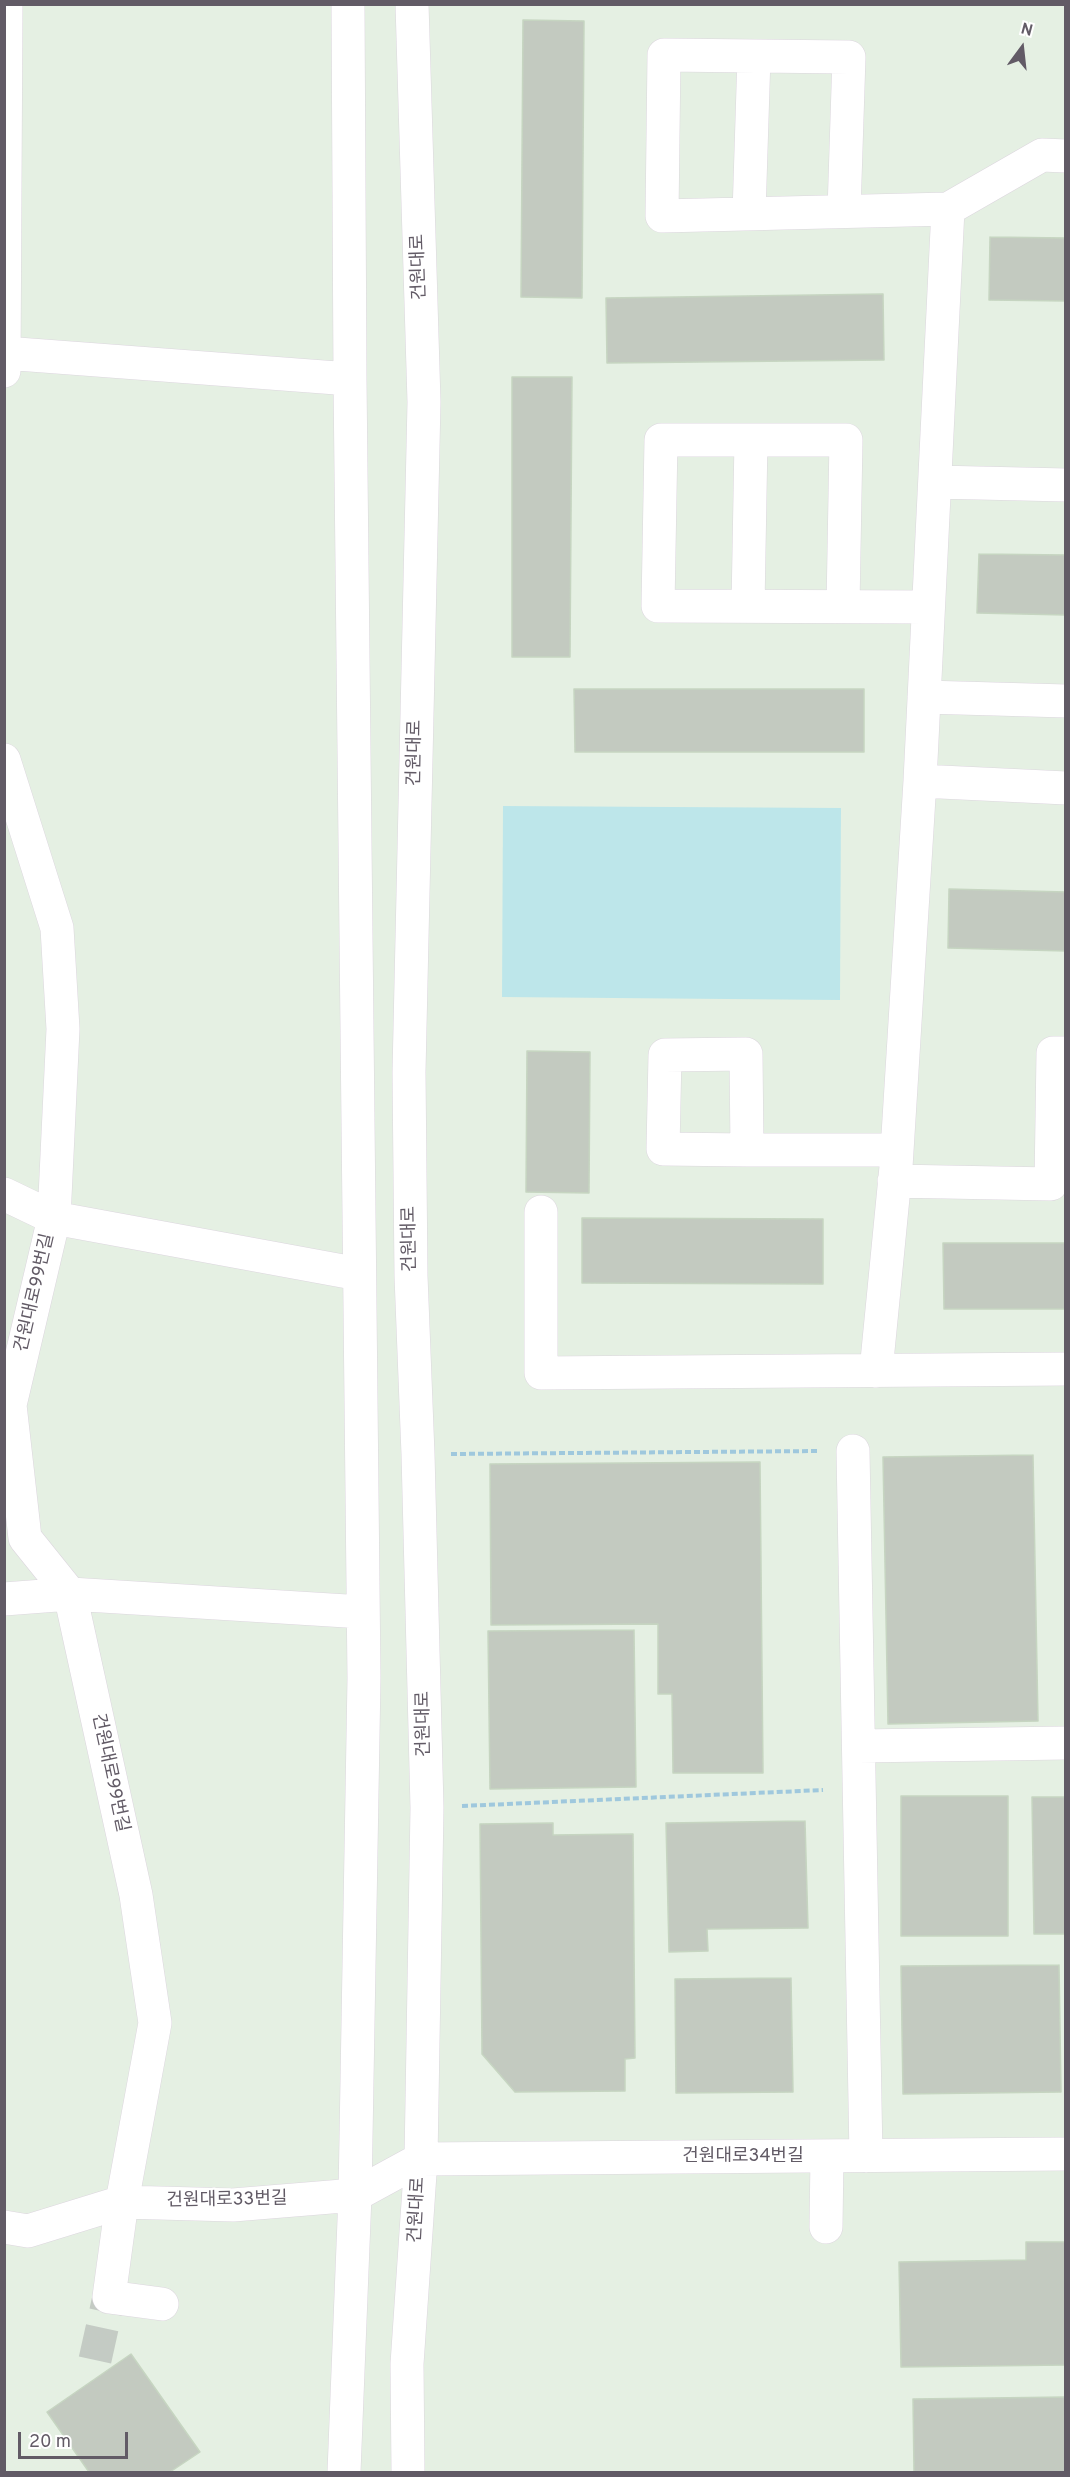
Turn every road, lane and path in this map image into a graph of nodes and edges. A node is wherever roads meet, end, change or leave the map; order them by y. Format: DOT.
graph roads {
  1 [pos="6,4"];
  2 [pos="348,4"];
  3 [pos="412,4"];
  4 [pos="754,56"];
  5 [pos="1065,156"];
  6 [pos="948,209"];
  7 [pos="844,211"];
  8 [pos="749,214"];
  9 [pos="5,353"];
  10 [pos="4,372"];
  11 [pos="350,379"];
  12 [pos="751,440"];
  13 [pos="935,482"];
  14 [pos="1065,485"];
  15 [pos="748,606"];
  16 [pos="843,606"];
  17 [pos="928,607"];
  18 [pos="924,697"];
  19 [pos="1065,701"];
  20 [pos="4,760"];
  21 [pos="920,781"];
  22 [pos="1065,788"];
  23 [pos="1065,1053"];
  24 [pos="747,1150"];
  25 [pos="1059,1160"];
  26 [pos="895,1166"];
  27 [pos="4,1194"];
  28 [pos="541,1212"];
  29 [pos="54,1218"];
  30 [pos="359,1274"];
  31 [pos="1065,1370"];
  32 [pos="876,1371"];
  33 [pos="853,1451"];
  34 [pos="418,1454"];
  35 [pos="70,1594"];
  36 [pos="4,1599"];
  37 [pos="363,1612"];
  38 [pos="1065,1743"];
  39 [pos="859,1746"];
  40 [pos="860,1788"];
  41 [pos="427,1808"];
  42 [pos="1065,2154"];
  43 [pos="827,2156"];
  44 [pos="866,2156"];
  45 [pos="421,2159"];
  46 [pos="355,2195"];
  47 [pos="122,2202"];
  48 [pos="826,2227"];
  49 [pos="16,2229"];
  50 [pos="162,2304"];
  51 [pos="344,2472"];
  52 [pos="408,2472"];
  1 -- 9 [label="street"];
  2 -- 11 [label="street"];
  3 -- 34 [label="street, 건원대로"];
  4 -- 7 [label="street"];
  4 -- 8 [label="street"];
  4 -- 8 [label="street"];
  5 -- 6 [label="street"];
  6 -- 7 [label="street"];
  6 -- 13 [label="street"];
  7 -- 8 [label="street"];
  9 -- 10 [label="street"];
  9 -- 11 [label="street"];
  11 -- 30 [label="street"];
  12 -- 15 [label="street"];
  12 -- 15 [label="street"];
  12 -- 16 [label="street"];
  13 -- 14 [label="street"];
  13 -- 17 [label="street"];
  15 -- 16 [label="street"];
  16 -- 17 [label="street"];
  17 -- 18 [label="street"];
  18 -- 19 [label="street"];
  18 -- 21 [label="street"];
  20 -- 29 [label="street, 건원대로99번길"];
  21 -- 22 [label="street"];
  21 -- 26 [label="street"];
  23 -- 25 [label="street"];
  24 -- 26 [label="street"];
  25 -- 26 [label="street"];
  26 -- 32 [label="street"];
  27 -- 29 [label="street"];
  28 -- 32 [label="street"];
  29 -- 30 [label="street"];
  29 -- 35 [label="street, 건원대로99번길"];
  30 -- 37 [label="street"];
  31 -- 32 [label="street"];
  33 -- 34 [label="path"];
  33 -- 39 [label="street"];
  34 -- 41 [label="street, 건원대로"];
  35 -- 36 [label="street"];
  35 -- 37 [label="street"];
  35 -- 47 [label="street, 건원대로99번길"];
  37 -- 46 [label="street"];
  38 -- 39 [label="street"];
  39 -- 40 [label="street"];
  40 -- 41 [label="path"];
  40 -- 44 [label="street"];
  41 -- 45 [label="street, 건원대로"];
  42 -- 44 [label="street, 건원대로34번길"];
  43 -- 44 [label="street, 건원대로34번길"];
  43 -- 45 [label="street, 건원대로34번길"];
  43 -- 48 [label="street"];
  45 -- 46 [label="street, 건원대로33번길"];
  45 -- 52 [label="street, 건원대로"];
  46 -- 47 [label="street, 건원대로33번길"];
  46 -- 51 [label="street"];
  47 -- 49 [label="street, 건원대로33번길"];
  47 -- 50 [label="street, 건원대로99번길"];
}
